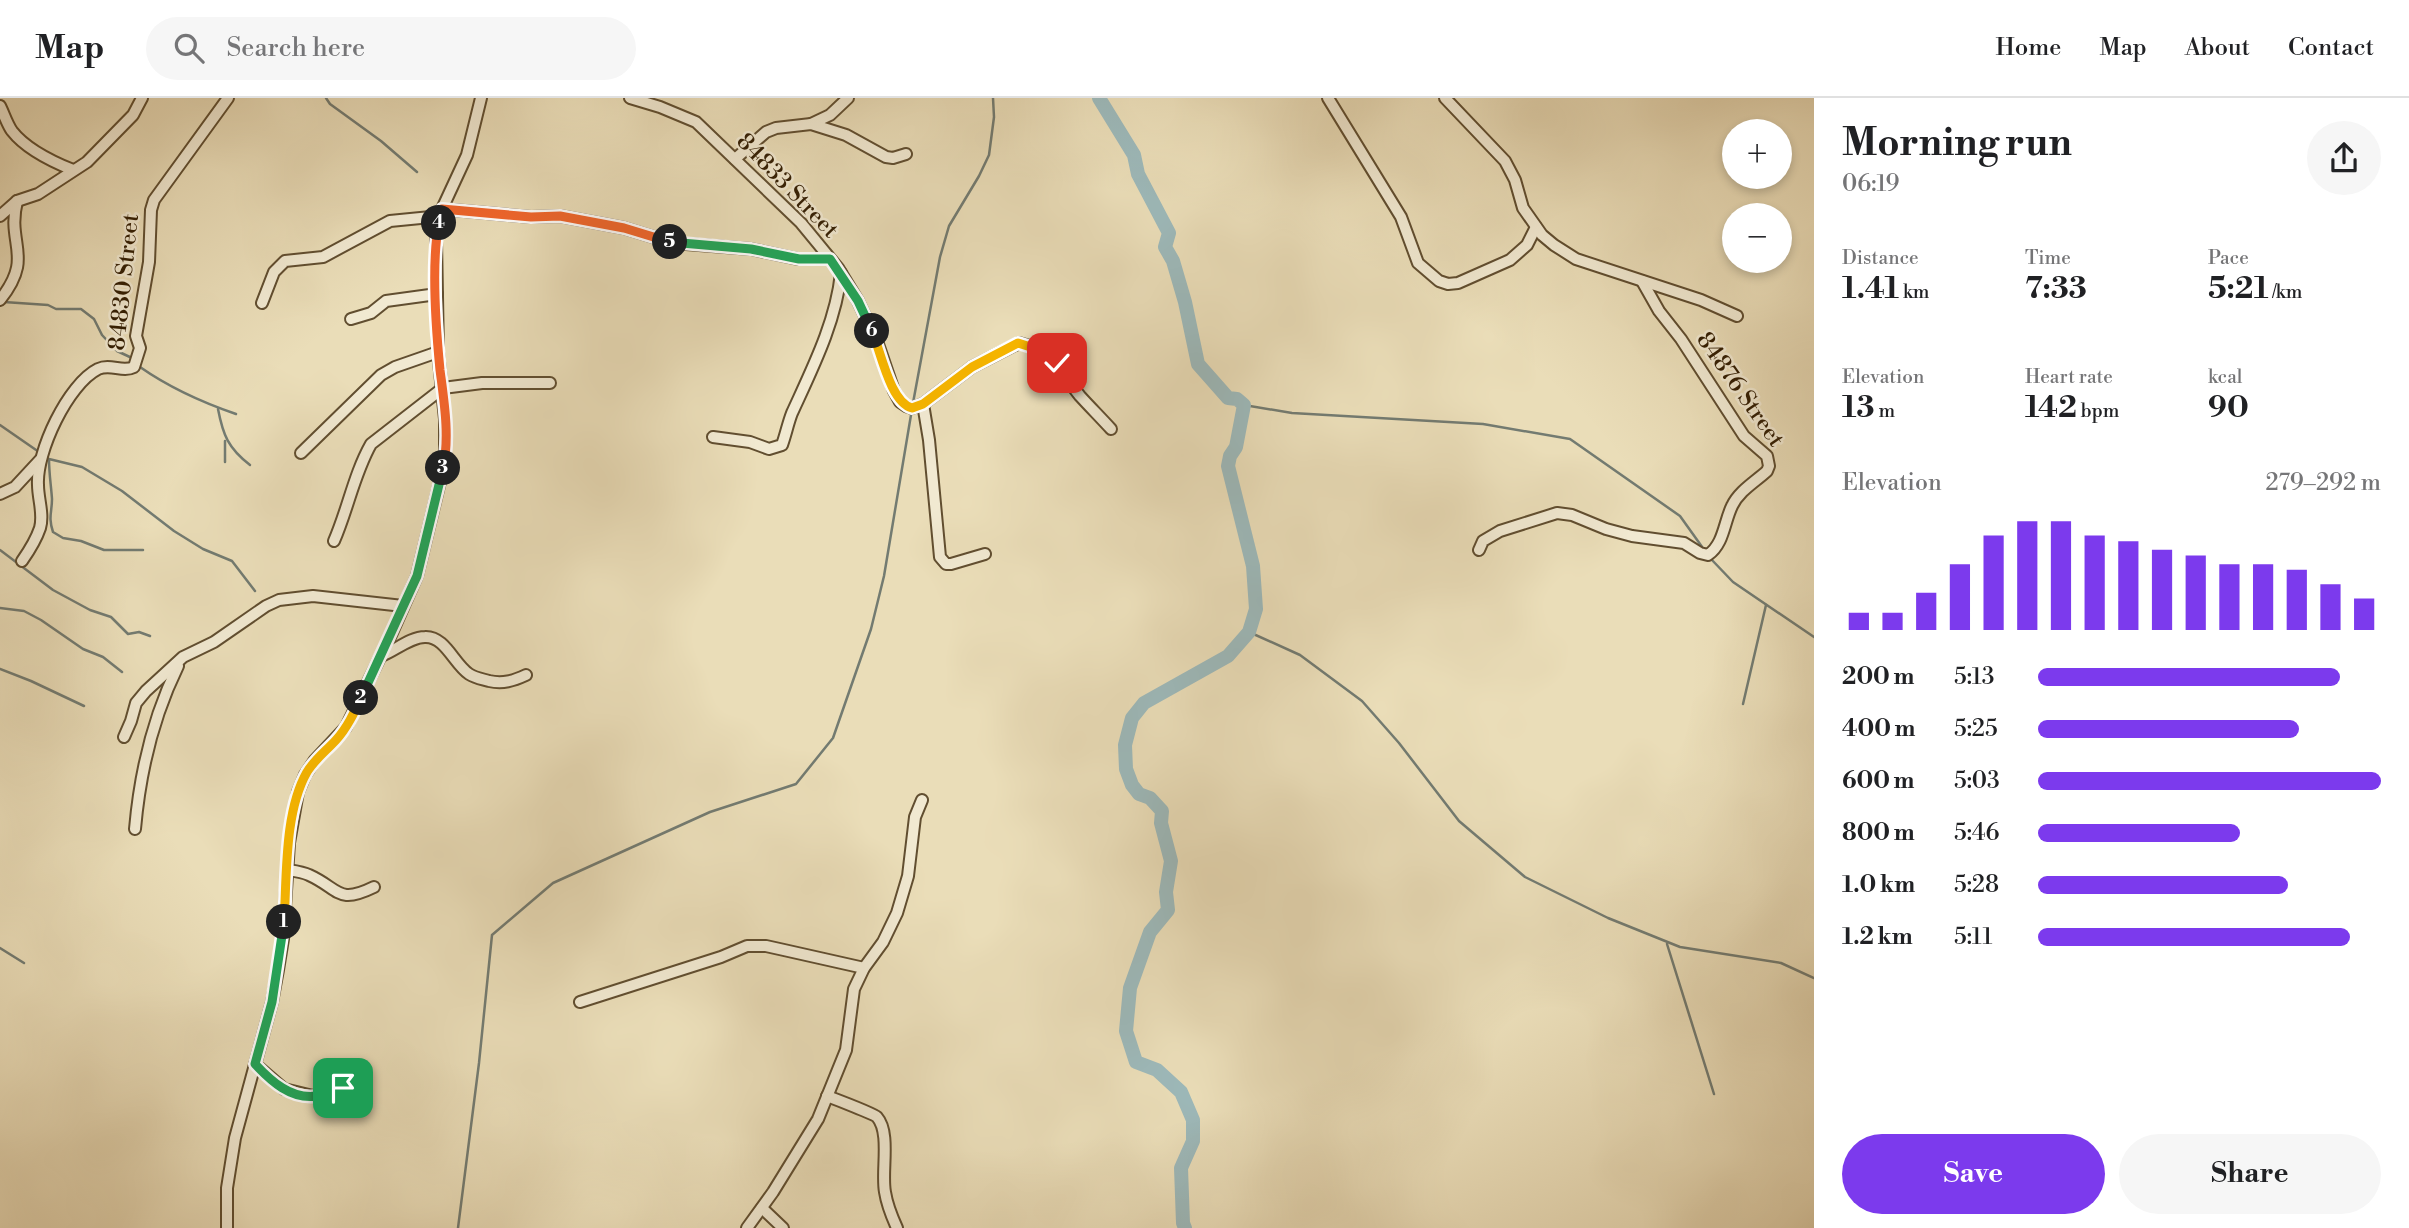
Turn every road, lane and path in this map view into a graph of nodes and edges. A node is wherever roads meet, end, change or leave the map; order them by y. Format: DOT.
graph roads {
  1 [pos="142,98"];
  2 [pos="228,98"];
  3 [pos="481,98"];
  4 [pos="630,98"];
  5 [pos="848,98"];
  6 [pos="1328,98"];
  7 [pos="1445,98"];
  8 [pos="0,106"];
  9 [pos="811,124"];
  10 [pos="906,154"];
  11 [pos="735,159"];
  12 [pos="73,170"];
  13 [pos="17,201"];
  14 [pos="442,212"];
  15 [pos="0,216"];
  16 [pos="1536,227"];
  17 [pos="830,259"];
  18 [pos="841,273"];
  19 [pos="1642,281"];
  20 [pos="436,294"];
  21 [pos="0,300"];
  22 [pos="262,303"];
  23 [pos="1737,316"];
  24 [pos="351,319"];
  25 [pos="438,352"];
  26 [pos="550,383"];
  27 [pos="443,388"];
  28 [pos="923,404"];
  29 [pos="1111,429"];
  30 [pos="713,437"];
  31 [pos="301,453"];
  32 [pos="40,460"];
  33 [pos="0,494"];
  34 [pos="334,541"];
  35 [pos="1479,550"];
  36 [pos="985,554"];
  37 [pos="22,561"];
  38 [pos="403,606"];
  39 [pos="381,656"];
  40 [pos="183,657"];
  41 [pos="526,675"];
  42 [pos="124,737"];
  43 [pos="922,800"];
  44 [pos="135,829"];
  45 [pos="288,870"];
  46 [pos="374,887"];
  47 [pos="864,968"];
  48 [pos="580,1002"];
  49 [pos="255,1064"];
  50 [pos="827,1096"];
  51 [pos="365,1097"];
  52 [pos="762,1208"];
  53 [pos="227,1228"];
  54 [pos="747,1228"];
  55 [pos="784,1228"];
  56 [pos="897,1228"];
  1 -- 12 [label="street"];
  2 -- 32 [label="street, 84830 Street"];
  3 -- 14 [label="street"];
  4 -- 11 [label="street, 84833 Street"];
  5 -- 9 [label="street"];
  6 -- 16 [label="street"];
  7 -- 16 [label="street"];
  8 -- 12 [label="street"];
  9 -- 10 [label="street"];
  9 -- 11 [label="street"];
  11 -- 17 [label="street, 84833 Street"];
  12 -- 13 [label="street"];
  13 -- 15 [label="street"];
  13 -- 21 [label="street"];
  14 -- 17 [label="street"];
  14 -- 20 [label="street"];
  14 -- 22 [label="street"];
  16 -- 19 [label="street"];
  17 -- 18 [label="street, 84833 Street"];
  18 -- 28 [label="street, 84833 Street"];
  18 -- 30 [label="street"];
  19 -- 23 [label="street"];
  19 -- 35 [label="street, 84876 Street"];
  20 -- 24 [label="street"];
  20 -- 25 [label="street"];
  25 -- 27 [label="street"];
  25 -- 31 [label="street"];
  26 -- 27 [label="street"];
  27 -- 34 [label="street"];
  27 -- 38 [label="street"];
  28 -- 29 [label="street"];
  28 -- 36 [label="street"];
  32 -- 33 [label="street"];
  32 -- 37 [label="street, 84830 Street"];
  38 -- 39 [label="street"];
  38 -- 40 [label="street"];
  39 -- 41 [label="street"];
  39 -- 45 [label="street"];
  40 -- 42 [label="street"];
  40 -- 44 [label="street"];
  43 -- 47 [label="street"];
  45 -- 46 [label="street"];
  45 -- 49 [label="street"];
  47 -- 48 [label="street"];
  47 -- 50 [label="street"];
  49 -- 51 [label="street"];
  49 -- 53 [label="street"];
  50 -- 52 [label="street"];
  50 -- 56 [label="street"];
  52 -- 54 [label="street"];
  52 -- 55 [label="street"];
}
